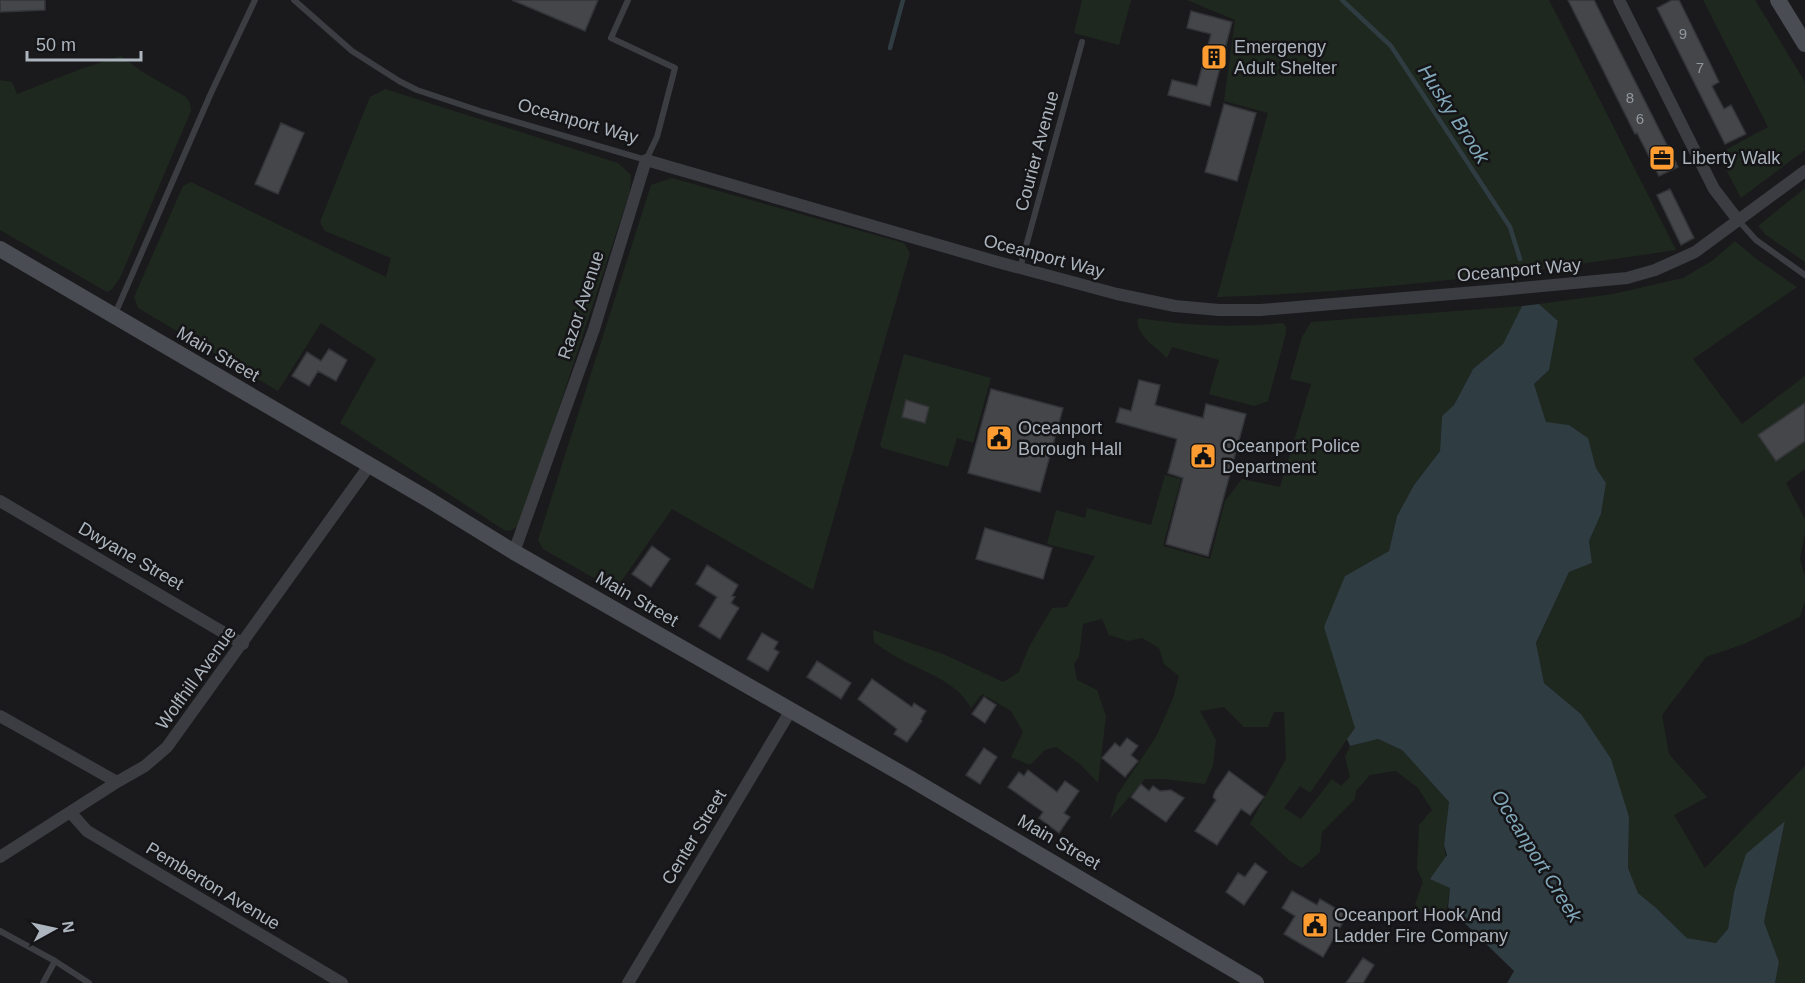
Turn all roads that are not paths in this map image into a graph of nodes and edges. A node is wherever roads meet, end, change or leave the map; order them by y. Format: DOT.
graph roads {
  1 [pos="255,0"];
  2 [pos="294,0"];
  3 [pos="628,0"];
  4 [pos="1619,0"];
  5 [pos="1778,0"];
  6 [pos="1082,42"];
  7 [pos="1805,44"];
  8 [pos="646,160"];
  9 [pos="1805,171"];
  10 [pos="1738,220"];
  11 [pos="0,249"];
  12 [pos="1020,268"];
  13 [pos="1805,274"];
  14 [pos="114,316"];
  15 [pos="369,466"];
  16 [pos="0,501"];
  17 [pos="514,552"];
  18 [pos="243,644"];
  19 [pos="791,710"];
  20 [pos="0,716"];
  21 [pos="117,782"];
  22 [pos="71,813"];
  23 [pos="0,856"];
  24 [pos="0,931"];
  25 [pos="55,961"];
  26 [pos="1249,981"];
  27 [pos="43,983"];
  28 [pos="89,983"];
  29 [pos="342,983"];
  30 [pos="628,983"];
  1 -- 14 [label="lane"];
  2 -- 8 [label="lane, Oceanport Way"];
  3 -- 8 [label="lane, Razor Avenue"];
  4 -- 10 [label="street"];
  5 -- 7 [label="street"];
  6 -- 12 [label="lane, Courier Avenue"];
  8 -- 12 [label="street, Oceanport Way"];
  8 -- 17 [label="street, Razor Avenue"];
  9 -- 10 [label="street, Oceanport Way"];
  10 -- 12 [label="street, Oceanport Way"];
  10 -- 13 [label="lane"];
  11 -- 14 [label="street, Main Street"];
  14 -- 15 [label="street, Main Street"];
  15 -- 17 [label="street, Main Street"];
  15 -- 18 [label="street, Wolfhill Avenue"];
  16 -- 18 [label="street, Dwyane Street"];
  17 -- 19 [label="street, Main Street"];
  18 -- 21 [label="street, Wolfhill Avenue"];
  19 -- 26 [label="street, Main Street"];
  19 -- 30 [label="street, Center Street"];
  20 -- 21 [label="street"];
  21 -- 22 [label="street, Wolfhill Avenue"];
  22 -- 23 [label="street, Wolfhill Avenue"];
  22 -- 29 [label="street, Pemberton Avenue"];
  24 -- 25 [label="lane"];
  25 -- 27 [label="lane"];
  25 -- 28 [label="lane"];
}
